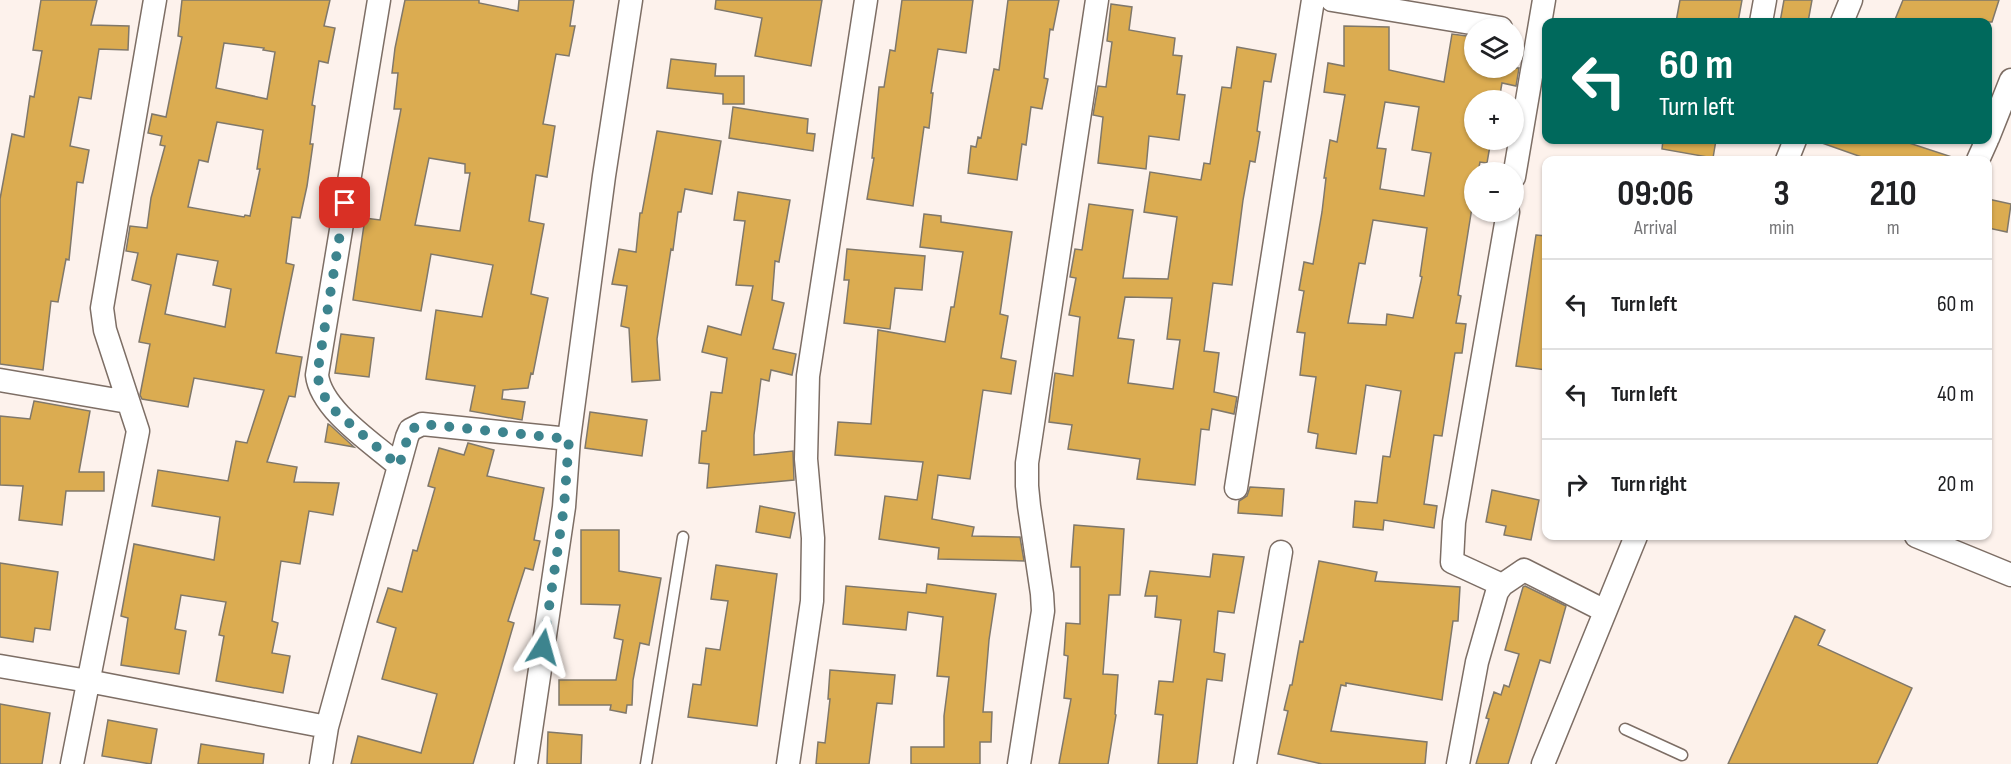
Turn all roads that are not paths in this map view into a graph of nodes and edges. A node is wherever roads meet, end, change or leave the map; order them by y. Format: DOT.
graph roads {
  1 [pos="155,0"];
  2 [pos="379,0"];
  3 [pos="631,0"];
  4 [pos="866,0"];
  5 [pos="1097,0"];
  6 [pos="1313,0"];
  7 [pos="1332,0"];
  8 [pos="1544,0"];
  9 [pos="1765,0"];
  10 [pos="1851,0"];
  11 [pos="1543,18"];
  12 [pos="1762,18"];
  13 [pos="1844,18"];
  14 [pos="1464,22"];
  15 [pos="1524,32"];
  16 [pos="1542,35"];
  17 [pos="2011,80"];
  18 [pos="1992,127"];
  19 [pos="1517,162"];
  20 [pos="1506,222"];
  21 [pos="0,380"];
  22 [pos="128,402"];
  23 [pos="569,439"];
  24 [pos="399,466"];
  25 [pos="1236,488"];
  26 [pos="683,537"];
  27 [pos="1634,540"];
  28 [pos="1926,540"];
  29 [pos="1281,552"];
  30 [pos="2011,575"];
  31 [pos="1502,585"];
  32 [pos="1605,611"];
  33 [pos="0,666"];
  34 [pos="88,681"];
  35 [pos="327,727"];
  36 [pos="1625,729"];
  37 [pos="1682,755"];
  38 [pos="72,764"];
  39 [pos="321,764"];
  40 [pos="526,764"];
  41 [pos="646,764"];
  42 [pos="788,764"];
  43 [pos="1019,764"];
  44 [pos="1245,764"];
  45 [pos="1458,764"];
  46 [pos="1543,764"];
  1 -- 22 [label="street"];
  2 -- 24 [label="street"];
  3 -- 23 [label="street"];
  4 -- 42 [label="street"];
  5 -- 43 [label="street"];
  6 -- 25 [label="street"];
  7 -- 14 [label="street"];
  8 -- 11 [label="street"];
  9 -- 12 [label="street"];
  10 -- 13 [label="street"];
  15 -- 16 [label="street"];
  16 -- 19 [label="street"];
  17 -- 18 [label="street"];
  20 -- 31 [label="street"];
  21 -- 22 [label="street"];
  22 -- 34 [label="street"];
  23 -- 24 [label="street"];
  23 -- 40 [label="street"];
  24 -- 35 [label="street"];
  26 -- 41 [label="lane"];
  27 -- 32 [label="street"];
  28 -- 30 [label="street"];
  29 -- 44 [label="street"];
  31 -- 32 [label="street"];
  31 -- 45 [label="street"];
  32 -- 46 [label="street"];
  33 -- 34 [label="street"];
  34 -- 35 [label="street"];
  34 -- 38 [label="street"];
  35 -- 39 [label="street"];
  36 -- 37 [label="lane"];
}
